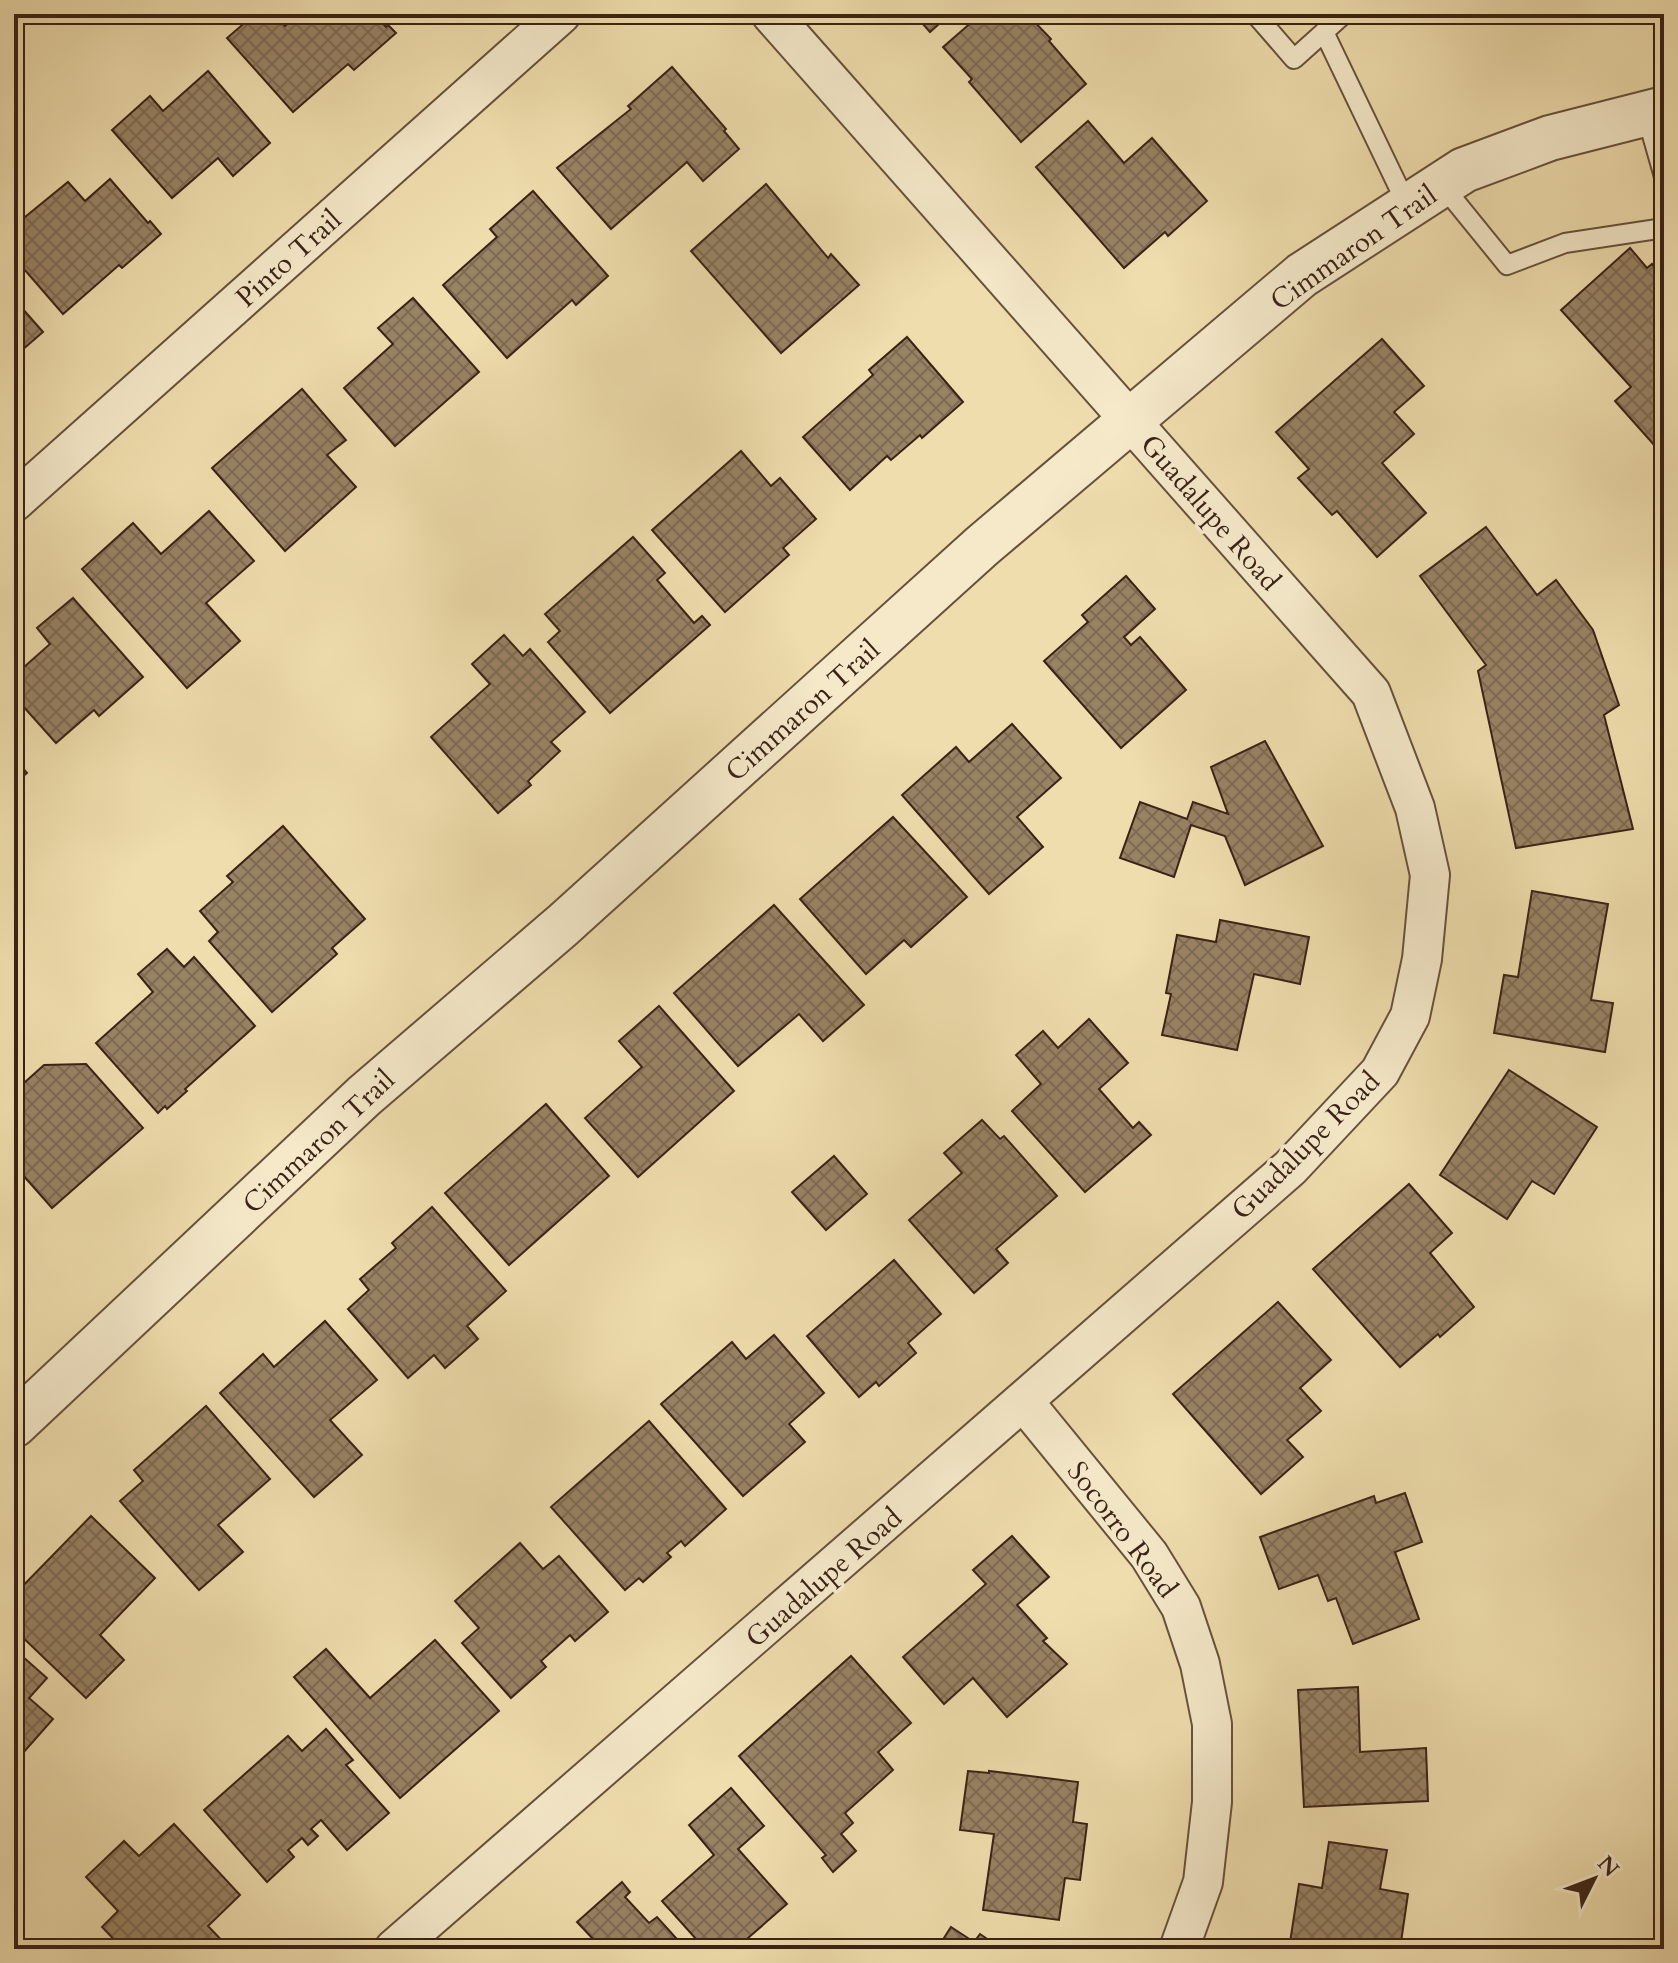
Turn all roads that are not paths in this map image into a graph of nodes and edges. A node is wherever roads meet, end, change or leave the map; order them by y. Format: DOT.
graph roads {
  1 [pos="561,14"];
  2 [pos="771,14"];
  3 [pos="1255,14"];
  4 [pos="1344,14"];
  5 [pos="1324,32"];
  6 [pos="1655,111"];
  7 [pos="1664,177"];
  8 [pos="1425,196"];
  9 [pos="1664,228"];
  10 [pos="1131,422"];
  11 [pos="14,502"];
  12 [pos="1024,1402"];
  13 [pos="14,1425"];
  14 [pos="394,1949"];
  15 [pos="1179,1949"];
  1 -- 11 [label="street, Pinto Trail"];
  2 -- 10 [label="street, Guadalupe Road"];
  3 -- 5 [label="lane"];
  4 -- 5 [label="lane"];
  5 -- 8 [label="lane"];
  6 -- 7 [label="lane"];
  6 -- 8 [label="street, Cimmaron Trail"];
  8 -- 9 [label="lane"];
  8 -- 10 [label="street, Cimmaron Trail"];
  10 -- 12 [label="street, Guadalupe Road"];
  10 -- 13 [label="street, Cimmaron Trail"];
  12 -- 14 [label="street, Guadalupe Road"];
  12 -- 15 [label="street, Socorro Road"];
}
